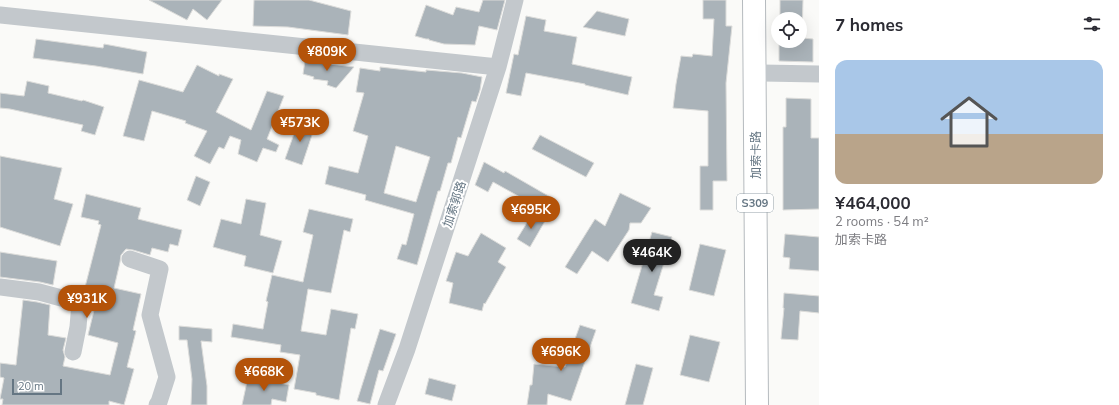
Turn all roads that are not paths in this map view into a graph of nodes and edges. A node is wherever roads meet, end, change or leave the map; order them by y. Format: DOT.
graph roads {
  1 [pos="515,0"];
  2 [pos="754,0"];
  3 [pos="0,15"];
  4 [pos="498,67"];
  5 [pos="754,73"];
  6 [pos="819,74"];
  7 [pos="130,259"];
  8 [pos="0,287"];
  9 [pos="73,352"];
  10 [pos="157,405"];
  11 [pos="386,405"];
  12 [pos="757,405"];
  1 -- 4 [label="street, 加索郭路"];
  2 -- 5 [label="main road, 加索卡路 / S309"];
  3 -- 4 [label="street"];
  4 -- 11 [label="street, 加索郭路"];
  5 -- 6 [label="street"];
  5 -- 12 [label="main road, 加索卡路 / S309"];
  7 -- 10 [label="street"];
  8 -- 9 [label="street"];
}
